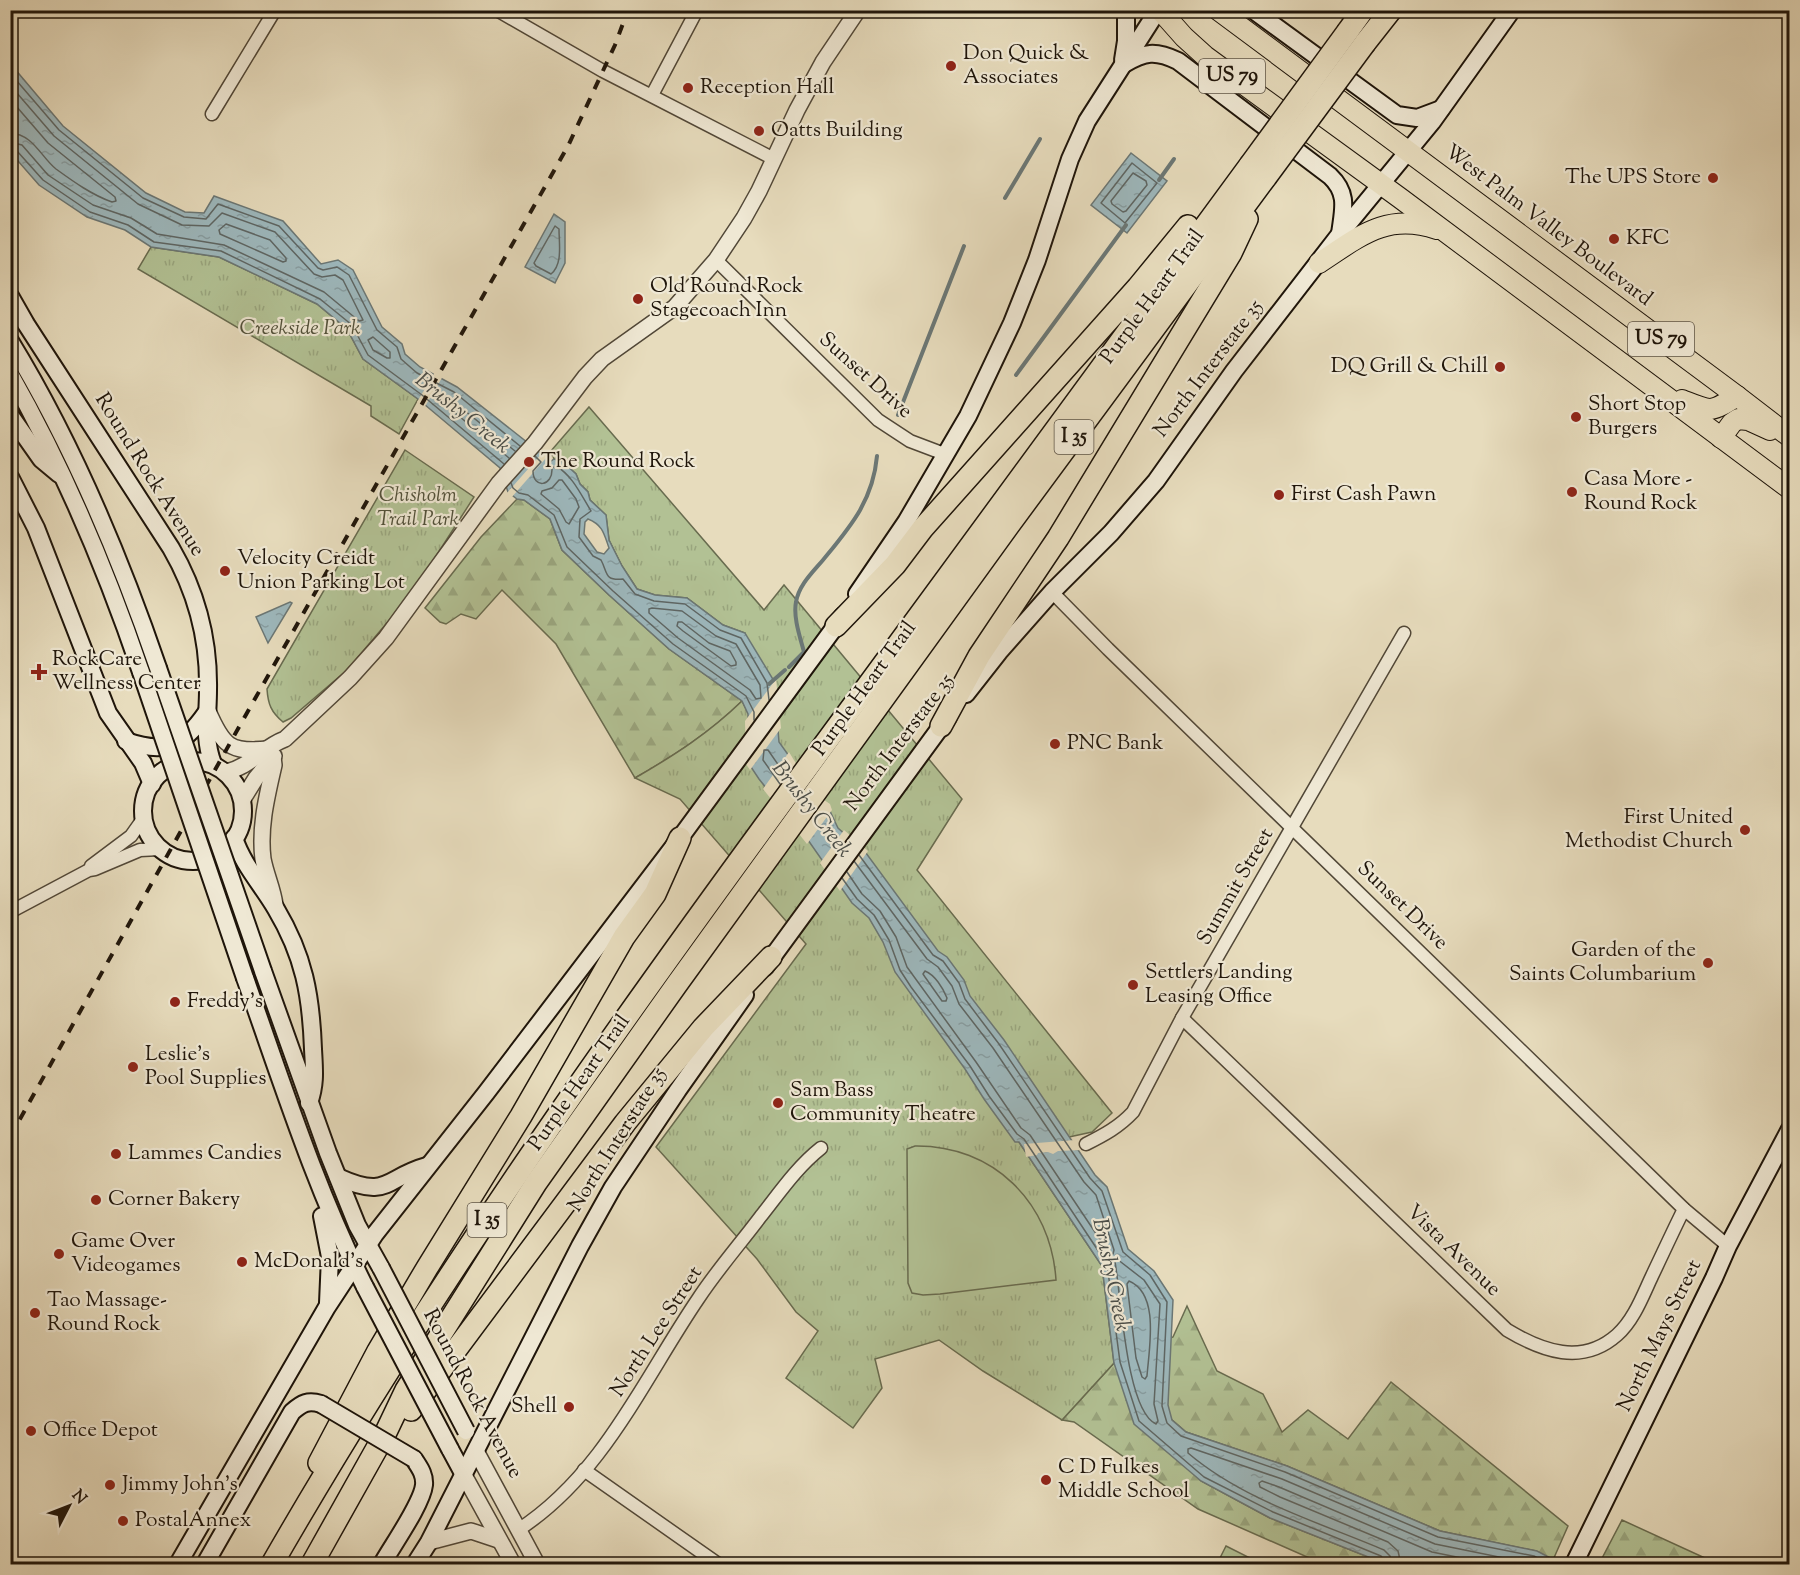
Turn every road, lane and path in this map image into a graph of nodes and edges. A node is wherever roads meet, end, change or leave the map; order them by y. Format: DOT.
graph roads {
  1 [pos="275,10"];
  2 [pos="497,10"];
  3 [pos="697,10"];
  4 [pos="858,10"];
  5 [pos="1126,10"];
  6 [pos="1218,10"];
  7 [pos="1253,10"];
  8 [pos="1363,10"];
  9 [pos="1391,10"];
  10 [pos="1512,10"];
  11 [pos="1159,11"];
  12 [pos="1123,64"];
  13 [pos="652,95"];
  14 [pos="1442,109"];
  15 [pos="212,114"];
  16 [pos="1407,150"];
  17 [pos="774,159"];
  18 [pos="1258,171"];
  19 [pos="1381,183"];
  20 [pos="1446,232"];
  21 [pos="1340,234"];
  22 [pos="716,260"];
  23 [pos="1319,263"];
  24 [pos="10,296"];
  25 [pos="10,341"];
  26 [pos="10,374"];
  27 [pos="1660,391"];
  28 [pos="1737,396"];
  29 [pos="10,415"];
  30 [pos="1721,438"];
  31 [pos="1790,438"];
  32 [pos="947,455"];
  33 [pos="10,477"];
  34 [pos="63,477"];
  35 [pos="1790,489"];
  36 [pos="1052,592"];
  37 [pos="832,631"];
  38 [pos="1404,633"];
  39 [pos="207,711"];
  40 [pos="936,732"];
  41 [pos="126,741"];
  42 [pos="271,753"];
  43 [pos="219,768"];
  44 [pos="152,784"];
  45 [pos="243,799"];
  46 [pos="143,819"];
  47 [pos="1293,828"];
  48 [pos="234,838"];
  49 [pos="680,838"];
  50 [pos="160,849"];
  51 [pos="89,870"];
  52 [pos="276,908"];
  53 [pos="10,912"];
  54 [pos="774,953"];
  55 [pos="1182,1018"];
  56 [pos="309,1103"];
  57 [pos="1790,1129"];
  58 [pos="1086,1144"];
  59 [pos="821,1148"];
  60 [pos="428,1166"];
  61 [pos="314,1174"];
  62 [pos="338,1177"];
  63 [pos="1684,1209"];
  64 [pos="368,1245"];
  65 [pos="1728,1246"];
  66 [pos="354,1264"];
  67 [pos="327,1307"];
  68 [pos="386,1432"];
  69 [pos="476,1451"];
  70 [pos="584,1470"];
  71 [pos="464,1475"];
  72 [pos="294,1526"];
  73 [pos="518,1530"];
  74 [pos="498,1540"];
  75 [pos="429,1542"];
  76 [pos="178,1564"];
  77 [pos="205,1564"];
  78 [pos="272,1564"];
  79 [pos="312,1564"];
  80 [pos="382,1564"];
  81 [pos="415,1564"];
  82 [pos="513,1564"];
  83 [pos="537,1564"];
  84 [pos="718,1564"];
  85 [pos="1574,1564"];
  1 -- 15 [label="street"];
  2 -- 13 [label="street"];
  3 -- 13 [label="street"];
  4 -- 17 [label="street"];
  5 -- 12 [label="main road"];
  6 -- 16 [label="highway, West Palm Valley Boulevard / US 79"];
  7 -- 14 [label="main road"];
  8 -- 18 [label="highway, Purple Heart Trail / I 35, bridge"];
  9 -- 18 [label="highway, Purple Heart Trail / I 35, bridge"];
  10 -- 14 [label="main road, North Interstate 35"];
  11 -- 12 [label="main road"];
  11 -- 19 [label="highway, US 79"];
  12 -- 21 [label="main road"];
  12 -- 32 [label="main road"];
  13 -- 17 [label="street"];
  14 -- 16 [label="main road, North Interstate 35"];
  16 -- 19 [label="main road, North Interstate 35"];
  16 -- 28 [label="highway, West Palm Valley Boulevard / US 79"];
  17 -- 22 [label="street"];
  18 -- 37 [label="highway"];
  18 -- 40 [label="highway"];
  18 -- 68 [label="highway, Purple Heart Trail / I 35"];
  18 -- 72 [label="highway, Purple Heart Trail / I 35"];
  19 -- 20 [label="highway, US 79"];
  19 -- 21 [label="main road, North Interstate 35"];
  20 -- 23 [label="highway"];
  20 -- 27 [label="highway, US 79"];
  21 -- 23 [label="main road, North Interstate 35"];
  22 -- 32 [label="street, Sunset Drive"];
  22 -- 42 [label="street"];
  23 -- 36 [label="main road, North Interstate 35"];
  24 -- 39 [label="main road, Round Rock Avenue"];
  25 -- 56 [label="main road, Round Rock Avenue, bridge"];
  26 -- 34 [label="main road"];
  27 -- 28 [label="highway"];
  27 -- 30 [label="highway, US 79"];
  28 -- 31 [label="highway, West Palm Valley Boulevard / US 79"];
  29 -- 34 [label="main road"];
  30 -- 31 [label="highway"];
  30 -- 35 [label="highway, US 79"];
  32 -- 37 [label="main road"];
  33 -- 41 [label="main road"];
  34 -- 61 [label="main road, bridge"];
  36 -- 40 [label="main road, North Interstate 35"];
  36 -- 47 [label="street, Sunset Drive"];
  37 -- 49 [label="main road"];
  38 -- 47 [label="street, Summit Street"];
  39 -- 41 [label="main road"];
  39 -- 42 [label="street"];
  39 -- 43 [label="main road, Round Rock Avenue"];
  40 -- 54 [label="main road, North Interstate 35"];
  41 -- 44 [label="main road"];
  42 -- 43 [label="street"];
  42 -- 45 [label="street"];
  42 -- 52 [label="street"];
  43 -- 44 [label="main road"];
  43 -- 45 [label="main road"];
  44 -- 46 [label="main road"];
  45 -- 48 [label="main road"];
  46 -- 50 [label="main road"];
  46 -- 51 [label="street"];
  47 -- 55 [label="street, Summit Street"];
  47 -- 63 [label="street, Sunset Drive"];
  48 -- 50 [label="main road"];
  48 -- 52 [label="main road"];
  49 -- 60 [label="main road"];
  49 -- 72 [label="highway"];
  50 -- 51 [label="street"];
  51 -- 53 [label="street"];
  52 -- 56 [label="main road"];
  54 -- 68 [label="highway"];
  54 -- 69 [label="main road, North Interstate 35"];
  55 -- 58 [label="street, Summit Street"];
  55 -- 63 [label="street, Vista Avenue"];
  56 -- 62 [label="main road, Round Rock Avenue"];
  57 -- 65 [label="main road, North Mays Street"];
  59 -- 70 [label="street, North Lee Street"];
  60 -- 62 [label="main road"];
  60 -- 64 [label="main road"];
  61 -- 66 [label="main road"];
  61 -- 67 [label="main road"];
  62 -- 64 [label="main road, Round Rock Avenue"];
  63 -- 65 [label="street, Sunset Drive"];
  64 -- 66 [label="main road"];
  64 -- 69 [label="main road, Round Rock Avenue, bridge"];
  65 -- 85 [label="main road, North Mays Street"];
  66 -- 67 [label="main road"];
  66 -- 71 [label="main road, bridge"];
  67 -- 76 [label="main road"];
  68 -- 79 [label="highway, Purple Heart Trail / I 35"];
  69 -- 71 [label="main road, North Interstate 35"];
  69 -- 73 [label="street, Round Rock Avenue"];
  70 -- 73 [label="street, North Lee Street"];
  70 -- 84 [label="street"];
  71 -- 74 [label="street"];
  71 -- 75 [label="main road, North Interstate 35"];
  72 -- 78 [label="highway, Purple Heart Trail / I 35"];
  73 -- 83 [label="street, Round Rock Avenue"];
  74 -- 75 [label="street"];
  74 -- 82 [label="street"];
  75 -- 81 [label="main road, North Interstate 35"];
  77 -- 80 [label="main road, bridge"];
}
